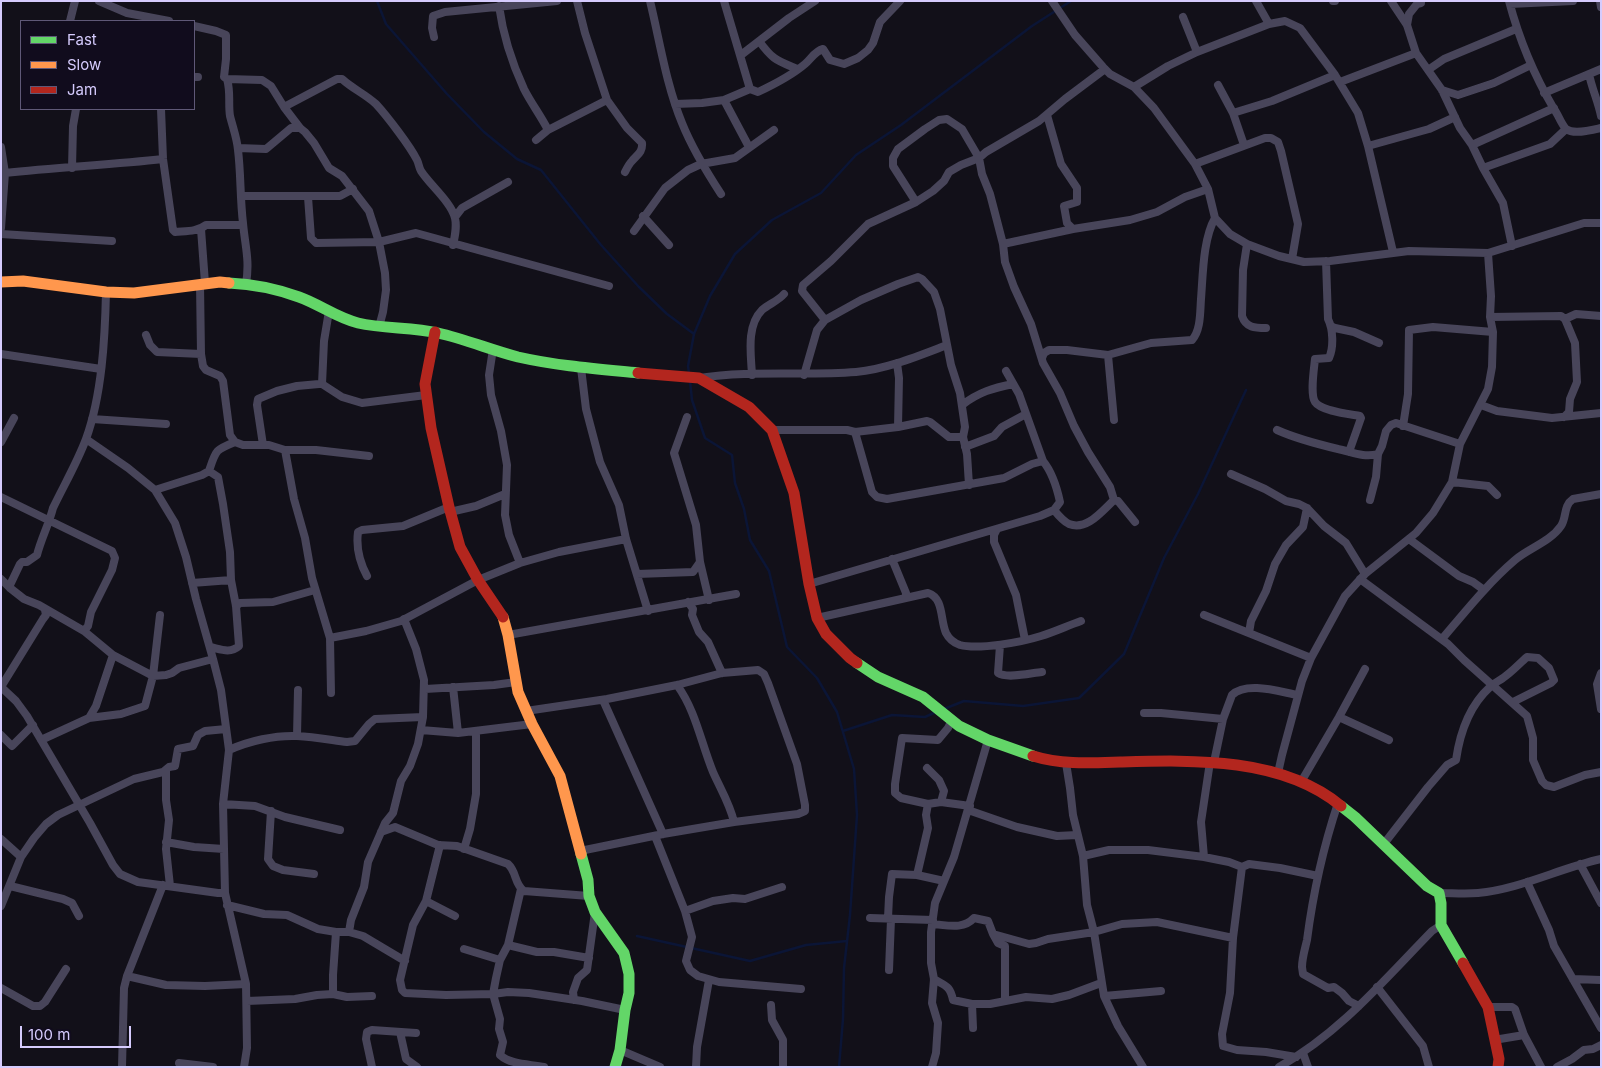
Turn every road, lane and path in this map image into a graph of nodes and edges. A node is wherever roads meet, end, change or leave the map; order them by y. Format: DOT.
graph roads {
  1 [pos="75,1"];
  2 [pos="99,1"];
  3 [pos="557,1"];
  4 [pos="577,1"];
  5 [pos="650,1"];
  6 [pos="724,1"];
  7 [pos="814,1"];
  8 [pos="900,1"];
  9 [pos="1256,1"];
  10 [pos="1391,1"];
  11 [pos="1421,1"];
  12 [pos="1573,1"];
  13 [pos="1600,1"];
  14 [pos="1510,3"];
  15 [pos="499,6"];
  16 [pos="1056,8"];
  17 [pos="1601,8"];
  18 [pos="1183,17"];
  19 [pos="70,20"];
  20 [pos="164,20"];
  21 [pos="1269,24"];
  22 [pos="1407,25"];
  23 [pos="195,26"];
  24 [pos="1516,29"];
  25 [pos="434,37"];
  26 [pos="759,41"];
  27 [pos="1197,52"];
  28 [pos="1416,53"];
  29 [pos="741,55"];
  30 [pos="1531,65"];
  31 [pos="1105,69"];
  32 [pos="1601,69"];
  33 [pos="797,70"];
  34 [pos="1428,70"];
  35 [pos="1589,74"];
  36 [pos="227,78"];
  37 [pos="1338,79"];
  38 [pos="1218,85"];
  39 [pos="1134,87"];
  40 [pos="750,89"];
  41 [pos="1442,90"];
  42 [pos="1544,93"];
  43 [pos="1599,98"];
  44 [pos="607,100"];
  45 [pos="724,100"];
  46 [pos="675,104"];
  47 [pos="284,108"];
  48 [pos="1554,108"];
  49 [pos="76,110"];
  50 [pos="162,110"];
  51 [pos="1233,113"];
  52 [pos="1048,115"];
  53 [pos="1601,116"];
  54 [pos="1456,117"];
  55 [pos="300,128"];
  56 [pos="1601,128"];
  57 [pos="1566,129"];
  58 [pos="548,130"];
  59 [pos="774,130"];
  60 [pos="536,140"];
  61 [pos="1472,145"];
  62 [pos="1244,146"];
  63 [pos="1368,146"];
  64 [pos="1,147"];
  65 [pos="749,147"];
  66 [pos="238,148"];
  67 [pos="979,158"];
  68 [pos="163,159"];
  69 [pos="701,164"];
  70 [pos="1195,164"];
  71 [pos="72,168"];
  72 [pos="1483,168"];
  73 [pos="625,172"];
  74 [pos="5,174"];
  75 [pos="508,182"];
  76 [pos="353,189"];
  77 [pos="1208,189"];
  78 [pos="720,194"];
  79 [pos="241,196"];
  80 [pos="308,197"];
  81 [pos="916,202"];
  82 [pos="644,216"];
  83 [pos="455,217"];
  84 [pos="1216,218"];
  85 [pos="1601,223"];
  86 [pos="243,225"];
  87 [pos="1,228"];
  88 [pos="201,229"];
  89 [pos="1074,229"];
  90 [pos="634,231"];
  91 [pos="1,234"];
  92 [pos="112,241"];
  93 [pos="379,242"];
  94 [pos="453,244"];
  95 [pos="1003,244"];
  96 [pos="1247,244"];
  97 [pos="669,245"];
  98 [pos="1512,246"];
  99 [pos="1393,252"];
  100 [pos="1488,253"];
  101 [pos="1292,259"];
  102 [pos="1326,261"];
  103 [pos="1,282"];
  104 [pos="202,284"];
  105 [pos="246,284"];
  106 [pos="609,286"];
  107 [pos="106,292"];
  108 [pos="784,294"];
  109 [pos="328,311"];
  110 [pos="1601,316"];
  111 [pos="1490,317"];
  112 [pos="1565,319"];
  113 [pos="825,320"];
  114 [pos="1331,326"];
  115 [pos="379,327"];
  116 [pos="1266,328"];
  117 [pos="435,332"];
  118 [pos="1493,332"];
  119 [pos="146,335"];
  120 [pos="1379,343"];
  121 [pos="947,345"];
  122 [pos="493,349"];
  123 [pos="1,354"];
  124 [pos="200,354"];
  125 [pos="1108,355"];
  126 [pos="1042,358"];
  127 [pos="896,363"];
  128 [pos="581,368"];
  129 [pos="102,369"];
  130 [pos="1006,371"];
  131 [pos="752,375"];
  132 [pos="804,375"];
  133 [pos="699,378"];
  134 [pos="322,384"];
  135 [pos="1014,384"];
  136 [pos="426,395"];
  137 [pos="962,405"];
  138 [pos="1481,405"];
  139 [pos="1601,413"];
  140 [pos="1026,414"];
  141 [pos="687,416"];
  142 [pos="1564,417"];
  143 [pos="14,418"];
  144 [pos="92,419"];
  145 [pos="1114,420"];
  146 [pos="166,424"];
  147 [pos="1404,426"];
  148 [pos="898,427"];
  149 [pos="772,430"];
  150 [pos="1277,430"];
  151 [pos="855,432"];
  152 [pos="963,437"];
  153 [pos="86,439"];
  154 [pos="1,442"];
  155 [pos="235,442"];
  156 [pos="1460,444"];
  157 [pos="263,445"];
  158 [pos="965,447"];
  159 [pos="285,450"];
  160 [pos="1350,452"];
  161 [pos="1378,454"];
  162 [pos="369,456"];
  163 [pos="1043,461"];
  164 [pos="209,471"];
  165 [pos="1231,474"];
  166 [pos="1452,482"];
  167 [pos="969,485"];
  168 [pos="155,490"];
  169 [pos="505,494"];
  170 [pos="1601,494"];
  171 [pos="1497,495"];
  172 [pos="1,497"];
  173 [pos="1114,500"];
  174 [pos="1370,500"];
  175 [pos="1307,508"];
  176 [pos="449,510"];
  177 [pos="1054,510"];
  178 [pos="50,520"];
  179 [pos="1135,522"];
  180 [pos="997,529"];
  181 [pos="626,539"];
  182 [pos="1409,539"];
  183 [pos="892,559"];
  184 [pos="700,562"];
  185 [pos="520,563"];
  186 [pos="637,574"];
  187 [pos="367,576"];
  188 [pos="1363,576"];
  189 [pos="1,579"];
  190 [pos="231,580"];
  191 [pos="478,580"];
  192 [pos="192,583"];
  193 [pos="809,584"];
  194 [pos="10,588"];
  195 [pos="315,590"];
  196 [pos="1484,590"];
  197 [pos="736,594"];
  198 [pos="906,598"];
  199 [pos="709,600"];
  200 [pos="688,602"];
  201 [pos="236,606"];
  202 [pos="45,610"];
  203 [pos="648,611"];
  204 [pos="160,615"];
  205 [pos="1204,615"];
  206 [pos="817,618"];
  207 [pos="404,619"];
  208 [pos="1081,621"];
  209 [pos="84,631"];
  210 [pos="1249,633"];
  211 [pos="508,635"];
  212 [pos="330,638"];
  213 [pos="1442,639"];
  214 [pos="1024,640"];
  215 [pos="1000,645"];
  216 [pos="210,647"];
  217 [pos="113,655"];
  218 [pos="1312,658"];
  219 [pos="213,659"];
  220 [pos="1365,669"];
  221 [pos="1042,672"];
  222 [pos="722,673"];
  223 [pos="1601,673"];
  224 [pos="153,676"];
  225 [pos="516,682"];
  226 [pos="1492,685"];
  227 [pos="677,686"];
  228 [pos="1,687"];
  229 [pos="453,687"];
  230 [pos="425,689"];
  231 [pos="298,690"];
  232 [pos="331,693"];
  233 [pos="1298,695"];
  234 [pos="603,700"];
  235 [pos="1513,702"];
  236 [pos="1601,709"];
  237 [pos="526,711"];
  238 [pos="1144,713"];
  239 [pos="423,717"];
  240 [pos="89,718"];
  241 [pos="1339,718"];
  242 [pos="1223,719"];
  243 [pos="952,720"];
  244 [pos="532,724"];
  245 [pos="33,726"];
  246 [pos="226,729"];
  247 [pos="421,730"];
  248 [pos="476,732"];
  249 [pos="458,733"];
  250 [pos="1,735"];
  251 [pos="297,736"];
  252 [pos="42,740"];
  253 [pos="988,740"];
  254 [pos="1389,740"];
  255 [pos="229,750"];
  256 [pos="1212,762"];
  257 [pos="1066,763"];
  258 [pos="927,768"];
  259 [pos="166,770"];
  260 [pos="1601,772"];
  261 [pos="1278,773"];
  262 [pos="1301,782"];
  263 [pos="941,802"];
  264 [pos="1338,803"];
  265 [pos="223,804"];
  266 [pos="928,804"];
  267 [pos="80,805"];
  268 [pos="969,808"];
  269 [pos="271,811"];
  270 [pos="390,817"];
  271 [pos="734,822"];
  272 [pos="395,827"];
  273 [pos="340,830"];
  274 [pos="381,832"];
  275 [pos="663,834"];
  276 [pos="1077,835"];
  277 [pos="655,836"];
  278 [pos="1,840"];
  279 [pos="166,842"];
  280 [pos="440,845"];
  281 [pos="1383,845"];
  282 [pos="224,849"];
  283 [pos="464,849"];
  284 [pos="580,851"];
  285 [pos="1083,856"];
  286 [pos="21,857"];
  287 [pos="1204,857"];
  288 [pos="1601,859"];
  289 [pos="1580,864"];
  290 [pos="1242,866"];
  291 [pos="314,874"];
  292 [pos="917,875"];
  293 [pos="1318,876"];
  294 [pos="944,881"];
  295 [pos="1527,882"];
  296 [pos="166,885"];
  297 [pos="10,886"];
  298 [pos="782,887"];
  299 [pos="521,889"];
  300 [pos="225,892"];
  301 [pos="1439,893"];
  302 [pos="589,896"];
  303 [pos="426,902"];
  304 [pos="1601,903"];
  305 [pos="227,905"];
  306 [pos="1,906"];
  307 [pos="685,910"];
  308 [pos="595,912"];
  309 [pos="79,916"];
  310 [pos="455,916"];
  311 [pos="870,918"];
  312 [pos="889,919"];
  313 [pos="932,922"];
  314 [pos="1441,925"];
  315 [pos="336,932"];
  316 [pos="349,932"];
  317 [pos="1094,932"];
  318 [pos="993,934"];
  319 [pos="1233,938"];
  320 [pos="508,945"];
  321 [pos="464,948"];
  322 [pos="589,958"];
  323 [pos="500,960"];
  324 [pos="406,961"];
  325 [pos="66,969"];
  326 [pos="889,970"];
  327 [pos="127,976"];
  328 [pos="934,979"];
  329 [pos="1573,979"];
  330 [pos="709,980"];
  331 [pos="1601,980"];
  332 [pos="1101,983"];
  333 [pos="246,984"];
  334 [pos="1377,987"];
  335 [pos="1,988"];
  336 [pos="801,988"];
  337 [pos="1161,991"];
  338 [pos="333,994"];
  339 [pos="494,994"];
  340 [pos="372,996"];
  341 [pos="1104,996"];
  342 [pos="574,1000"];
  343 [pos="247,1001"];
  344 [pos="1005,1001"];
  345 [pos="972,1004"];
  346 [pos="771,1005"];
  347 [pos="1359,1006"];
  348 [pos="1488,1007"];
  349 [pos="625,1010"];
  350 [pos="973,1028"];
  351 [pos="1601,1028"];
  352 [pos="400,1032"];
  353 [pos="416,1034"];
  354 [pos="1524,1035"];
  355 [pos="1494,1040"];
  356 [pos="1601,1045"];
  357 [pos="620,1050"];
  358 [pos="1299,1055"];
  359 [pos="179,1063"];
  360 [pos="1281,1066"];
  361 [pos="122,1067"];
  362 [pos="213,1067"];
  363 [pos="244,1067"];
  364 [pos="372,1067"];
  365 [pos="418,1067"];
  366 [pos="544,1067"];
  367 [pos="616,1067"];
  368 [pos="660,1067"];
  369 [pos="696,1067"];
  370 [pos="783,1067"];
  371 [pos="932,1067"];
  372 [pos="1143,1067"];
  373 [pos="1308,1067"];
  374 [pos="1429,1067"];
  375 [pos="1498,1067"];
  376 [pos="1541,1067"];
  377 [pos="1556,1067"];
  1 -- 19 [label="street"];
  2 -- 20 [label="street"];
  3 -- 15 [label="street"];
  4 -- 44 [label="street"];
  5 -- 46 [label="street"];
  6 -- 29 [label="street"];
  7 -- 26 [label="street"];
  8 -- 33 [label="street"];
  9 -- 21 [label="street"];
  10 -- 22 [label="street"];
  11 -- 22 [label="street"];
  12 -- 14 [label="street"];
  13 -- 17 [label="street"];
  14 -- 24 [label="street"];
  15 -- 25 [label="street"];
  15 -- 58 [label="street"];
  16 -- 31 [label="street"];
  18 -- 27 [label="street"];
  21 -- 27 [label="street"];
  21 -- 37 [label="street"];
  22 -- 28 [label="street"];
  23 -- 36 [label="street"];
  24 -- 30 [label="street"];
  24 -- 34 [label="street"];
  26 -- 29 [label="street"];
  26 -- 33 [label="street"];
  27 -- 39 [label="street"];
  28 -- 34 [label="street"];
  28 -- 37 [label="street"];
  29 -- 40 [label="street"];
  30 -- 41 [label="street"];
  30 -- 42 [label="street"];
  31 -- 39 [label="street"];
  31 -- 52 [label="street"];
  32 -- 35 [label="street"];
  33 -- 40 [label="street"];
  34 -- 41 [label="street"];
  35 -- 42 [label="street"];
  35 -- 43 [label="street"];
  36 -- 47 [label="street"];
  36 -- 66 [label="street"];
  37 -- 51 [label="street"];
  37 -- 63 [label="street"];
  38 -- 51 [label="street"];
  39 -- 70 [label="street"];
  40 -- 45 [label="street"];
  41 -- 54 [label="street"];
  42 -- 48 [label="street"];
  43 -- 53 [label="street"];
  44 -- 58 [label="street"];
  44 -- 73 [label="street"];
  45 -- 46 [label="street"];
  45 -- 65 [label="street"];
  46 -- 69 [label="street"];
  47 -- 55 [label="street"];
  47 -- 83 [label="street"];
  48 -- 57 [label="street"];
  48 -- 61 [label="street"];
  49 -- 71 [label="street"];
  50 -- 68 [label="street"];
  51 -- 62 [label="street"];
  52 -- 67 [label="street"];
  52 -- 89 [label="street"];
  54 -- 61 [label="street"];
  54 -- 63 [label="street"];
  55 -- 66 [label="street"];
  55 -- 76 [label="street"];
  56 -- 57 [label="street"];
  57 -- 72 [label="street"];
  58 -- 60 [label="street"];
  59 -- 65 [label="street"];
  61 -- 72 [label="street"];
  62 -- 70 [label="street"];
  62 -- 101 [label="street"];
  63 -- 99 [label="street"];
  64 -- 74 [label="street"];
  65 -- 69 [label="street"];
  66 -- 79 [label="street"];
  67 -- 81 [label="street"];
  67 -- 81 [label="street"];
  67 -- 95 [label="street"];
  68 -- 71 [label="street"];
  68 -- 88 [label="street"];
  69 -- 78 [label="street"];
  69 -- 82 [label="street"];
  70 -- 77 [label="street"];
  71 -- 74 [label="street"];
  72 -- 98 [label="street"];
  74 -- 87 [label="street"];
  75 -- 83 [label="street"];
  76 -- 80 [label="street"];
  76 -- 93 [label="street"];
  77 -- 84 [label="street"];
  77 -- 89 [label="street"];
  79 -- 80 [label="street"];
  79 -- 86 [label="street"];
  80 -- 93 [label="street"];
  81 -- 113 [label="street"];
  82 -- 90 [label="street"];
  82 -- 97 [label="street"];
  83 -- 94 [label="street"];
  84 -- 96 [label="street"];
  84 -- 125 [label="street"];
  85 -- 98 [label="street"];
  86 -- 88 [label="street"];
  86 -- 105 [label="street"];
  88 -- 104 [label="street"];
  89 -- 95 [label="street"];
  91 -- 92 [label="street"];
  93 -- 94 [label="street"];
  93 -- 115 [label="street"];
  94 -- 106 [label="street"];
  95 -- 126 [label="street"];
  96 -- 101 [label="street"];
  96 -- 116 [label="street"];
  98 -- 100 [label="street"];
  99 -- 100 [label="street"];
  99 -- 102 [label="street"];
  100 -- 111 [label="street"];
  101 -- 102 [label="street"];
  102 -- 114 [label="street"];
  103 -- 107 [label="street"];
  104 -- 105 [label="street"];
  104 -- 107 [label="street"];
  104 -- 124 [label="street"];
  105 -- 109 [label="street"];
  107 -- 129 [label="street"];
  108 -- 131 [label="street"];
  109 -- 115 [label="street"];
  109 -- 134 [label="street"];
  110 -- 112 [label="street"];
  111 -- 112 [label="street"];
  111 -- 118 [label="street"];
  112 -- 142 [label="street"];
  113 -- 121 [label="street"];
  113 -- 132 [label="street"];
  114 -- 120 [label="street"];
  114 -- 160 [label="street"];
  115 -- 117 [label="street"];
  117 -- 122 [label="street"];
  117 -- 136 [label="street"];
  118 -- 138 [label="street"];
  118 -- 147 [label="street"];
  119 -- 124 [label="street"];
  121 -- 127 [label="street"];
  121 -- 137 [label="street"];
  122 -- 128 [label="street"];
  122 -- 169 [label="street"];
  123 -- 129 [label="street"];
  124 -- 155 [label="street"];
  125 -- 126 [label="street"];
  125 -- 145 [label="street"];
  126 -- 173 [label="street"];
  127 -- 132 [label="street"];
  127 -- 148 [label="street"];
  128 -- 133 [label="street"];
  128 -- 181 [label="street"];
  129 -- 144 [label="street"];
  130 -- 135 [label="street"];
  131 -- 132 [label="street"];
  131 -- 133 [label="street"];
  133 -- 149 [label="street"];
  134 -- 136 [label="street"];
  134 -- 157 [label="street"];
  135 -- 137 [label="street"];
  135 -- 140 [label="street"];
  136 -- 176 [label="street"];
  137 -- 152 [label="street"];
  138 -- 142 [label="street"];
  138 -- 156 [label="street"];
  139 -- 142 [label="street"];
  140 -- 158 [label="street"];
  140 -- 163 [label="street"];
  141 -- 184 [label="street"];
  143 -- 154 [label="street"];
  144 -- 146 [label="street"];
  144 -- 153 [label="street"];
  147 -- 156 [label="street"];
  147 -- 161 [label="street"];
  148 -- 151 [label="street"];
  148 -- 152 [label="street"];
  149 -- 151 [label="street"];
  149 -- 193 [label="street"];
  150 -- 160 [label="street"];
  151 -- 167 [label="street"];
  152 -- 158 [label="street"];
  153 -- 168 [label="street"];
  153 -- 178 [label="street"];
  155 -- 157 [label="street"];
  155 -- 164 [label="street"];
  156 -- 166 [label="street"];
  157 -- 159 [label="street"];
  158 -- 167 [label="street"];
  159 -- 162 [label="street"];
  159 -- 195 [label="street"];
  160 -- 161 [label="street"];
  161 -- 174 [label="street"];
  163 -- 167 [label="street"];
  163 -- 177 [label="street"];
  164 -- 168 [label="street"];
  164 -- 190 [label="street"];
  165 -- 175 [label="street"];
  166 -- 171 [label="street"];
  166 -- 182 [label="street"];
  168 -- 192 [label="street"];
  169 -- 176 [label="street"];
  169 -- 185 [label="street"];
  170 -- 196 [label="street"];
  172 -- 178 [label="street"];
  173 -- 177 [label="street"];
  173 -- 179 [label="street"];
  175 -- 188 [label="street"];
  175 -- 210 [label="street"];
  176 -- 187 [label="street"];
  176 -- 191 [label="street"];
  177 -- 180 [label="street"];
  178 -- 194 [label="street"];
  178 -- 209 [label="street"];
  180 -- 183 [label="street"];
  180 -- 214 [label="street"];
  181 -- 185 [label="street"];
  181 -- 186 [label="street"];
  182 -- 188 [label="street"];
  182 -- 196 [label="street"];
  183 -- 193 [label="street"];
  183 -- 198 [label="street"];
  184 -- 186 [label="street"];
  184 -- 199 [label="street"];
  185 -- 191 [label="street"];
  186 -- 203 [label="street"];
  188 -- 213 [label="street"];
  188 -- 218 [label="street"];
  189 -- 194 [label="street"];
  190 -- 192 [label="street"];
  190 -- 201 [label="street"];
  191 -- 207 [label="street"];
  191 -- 211 [label="street"];
  192 -- 216 [label="street"];
  193 -- 206 [label="street"];
  194 -- 202 [label="street"];
  195 -- 201 [label="street"];
  195 -- 212 [label="street"];
  196 -- 213 [label="street"];
  197 -- 199 [label="street"];
  198 -- 206 [label="street"];
  198 -- 215 [label="street"];
  199 -- 200 [label="street"];
  200 -- 203 [label="street"];
  200 -- 222 [label="street"];
  201 -- 216 [label="street"];
  202 -- 209 [label="street"];
  202 -- 228 [label="street"];
  203 -- 211 [label="street"];
  204 -- 224 [label="street"];
  205 -- 210 [label="street"];
  206 -- 243 [label="street"];
  207 -- 212 [label="street"];
  207 -- 230 [label="street"];
  208 -- 214 [label="street"];
  209 -- 217 [label="street"];
  210 -- 218 [label="street"];
  211 -- 225 [label="street"];
  212 -- 232 [label="street"];
  213 -- 226 [label="street"];
  214 -- 215 [label="street"];
  215 -- 221 [label="street"];
  216 -- 219 [label="street"];
  217 -- 224 [label="street"];
  217 -- 240 [label="street"];
  218 -- 233 [label="street"];
  219 -- 224 [label="street"];
  219 -- 246 [label="street"];
  220 -- 241 [label="street"];
  222 -- 227 [label="street"];
  222 -- 271 [label="street"];
  223 -- 236 [label="street"];
  224 -- 240 [label="street"];
  225 -- 229 [label="street"];
  225 -- 237 [label="street"];
  226 -- 235 [label="street"];
  226 -- 235 [label="street"];
  226 -- 281 [label="street"];
  227 -- 234 [label="street"];
  227 -- 271 [label="street"];
  228 -- 245 [label="street"];
  229 -- 230 [label="street"];
  229 -- 249 [label="street"];
  230 -- 239 [label="street"];
  231 -- 251 [label="street"];
  233 -- 242 [label="street"];
  233 -- 261 [label="street"];
  234 -- 237 [label="street"];
  234 -- 275 [label="street"];
  235 -- 260 [label="street"];
  237 -- 244 [label="street"];
  238 -- 242 [label="street"];
  239 -- 247 [label="street"];
  239 -- 251 [label="street"];
  240 -- 252 [label="street"];
  241 -- 254 [label="street"];
  241 -- 262 [label="street"];
  242 -- 256 [label="street"];
  243 -- 253 [label="street"];
  243 -- 266 [label="street"];
  244 -- 248 [label="street"];
  244 -- 284 [label="street"];
  245 -- 250 [label="street"];
  245 -- 252 [label="street"];
  246 -- 255 [label="street"];
  246 -- 259 [label="street"];
  247 -- 249 [label="street"];
  247 -- 270 [label="street"];
  248 -- 249 [label="street"];
  248 -- 283 [label="street"];
  251 -- 255 [label="street"];
  252 -- 267 [label="street"];
  253 -- 257 [label="street"];
  253 -- 268 [label="street"];
  255 -- 265 [label="street"];
  256 -- 257 [label="street"];
  256 -- 261 [label="street"];
  256 -- 287 [label="street"];
  257 -- 276 [label="street"];
  258 -- 263 [label="street"];
  259 -- 267 [label="street"];
  259 -- 279 [label="street"];
  261 -- 262 [label="street"];
  262 -- 264 [label="street"];
  263 -- 266 [label="street"];
  263 -- 268 [label="street"];
  264 -- 281 [label="street"];
  264 -- 293 [label="street"];
  265 -- 269 [label="street"];
  265 -- 282 [label="street"];
  266 -- 292 [label="street"];
  267 -- 286 [label="street"];
  267 -- 296 [label="street"];
  268 -- 276 [label="street"];
  268 -- 294 [label="street"];
  269 -- 273 [label="street"];
  269 -- 291 [label="street"];
  270 -- 272 [label="street"];
  270 -- 274 [label="street"];
  271 -- 275 [label="street"];
  272 -- 274 [label="street"];
  272 -- 280 [label="street"];
  274 -- 316 [label="street"];
  275 -- 277 [label="street"];
  276 -- 285 [label="street"];
  277 -- 284 [label="street"];
  277 -- 307 [label="street"];
  278 -- 286 [label="street"];
  279 -- 282 [label="street"];
  279 -- 296 [label="street"];
  280 -- 283 [label="street"];
  280 -- 303 [label="street"];
  281 -- 301 [label="street"];
  282 -- 300 [label="street"];
  283 -- 299 [label="street"];
  284 -- 302 [label="street"];
  285 -- 287 [label="street"];
  285 -- 317 [label="street"];
  286 -- 297 [label="street"];
  287 -- 290 [label="street"];
  288 -- 289 [label="street"];
  289 -- 295 [label="street"];
  289 -- 304 [label="street"];
  290 -- 293 [label="street"];
  290 -- 319 [label="street"];
  292 -- 294 [label="street"];
  292 -- 312 [label="street"];
  293 -- 347 [label="street"];
  294 -- 313 [label="street"];
  295 -- 301 [label="street"];
  295 -- 329 [label="street"];
  296 -- 300 [label="street"];
  296 -- 327 [label="street"];
  297 -- 306 [label="street"];
  297 -- 309 [label="street"];
  298 -- 307 [label="street"];
  299 -- 302 [label="street"];
  299 -- 320 [label="street"];
  300 -- 305 [label="street"];
  301 -- 314 [label="street"];
  302 -- 308 [label="street"];
  303 -- 310 [label="street"];
  303 -- 324 [label="street"];
  305 -- 315 [label="street"];
  305 -- 333 [label="street"];
  307 -- 330 [label="street"];
  308 -- 322 [label="street"];
  308 -- 349 [label="street"];
  311 -- 312 [label="street"];
  312 -- 313 [label="street"];
  312 -- 326 [label="street"];
  313 -- 318 [label="street"];
  313 -- 328 [label="street"];
  314 -- 334 [label="street"];
  314 -- 348 [label="street"];
  315 -- 316 [label="street"];
  315 -- 338 [label="street"];
  316 -- 324 [label="street"];
  317 -- 318 [label="street"];
  317 -- 319 [label="street"];
  317 -- 332 [label="street"];
  318 -- 344 [label="street"];
  319 -- 358 [label="street"];
  320 -- 322 [label="street"];
  320 -- 323 [label="street"];
  321 -- 323 [label="street"];
  322 -- 342 [label="street"];
  323 -- 339 [label="street"];
  324 -- 339 [label="street"];
  325 -- 335 [label="street"];
  327 -- 333 [label="street"];
  327 -- 361 [label="street"];
  328 -- 345 [label="street"];
  328 -- 371 [label="street"];
  329 -- 331 [label="street"];
  329 -- 351 [label="street"];
  330 -- 336 [label="street"];
  330 -- 369 [label="street"];
  332 -- 341 [label="street"];
  332 -- 344 [label="street"];
  333 -- 343 [label="street"];
  334 -- 347 [label="street"];
  334 -- 374 [label="street"];
  337 -- 341 [label="street"];
  338 -- 340 [label="street"];
  338 -- 343 [label="street"];
  339 -- 342 [label="street"];
  339 -- 366 [label="street"];
  341 -- 372 [label="street"];
  342 -- 349 [label="street"];
  343 -- 363 [label="street"];
  344 -- 345 [label="street"];
  345 -- 350 [label="street"];
  346 -- 370 [label="street"];
  347 -- 358 [label="street"];
  348 -- 354 [label="street"];
  348 -- 355 [label="street"];
  349 -- 357 [label="street"];
  352 -- 353 [label="street"];
  352 -- 364 [label="street"];
  352 -- 365 [label="street"];
  354 -- 355 [label="street"];
  354 -- 376 [label="street"];
  355 -- 375 [label="street"];
  356 -- 377 [label="street"];
  357 -- 367 [label="street"];
  357 -- 368 [label="street"];
  358 -- 360 [label="street"];
  358 -- 373 [label="street"];
  359 -- 362 [label="street"];
}
